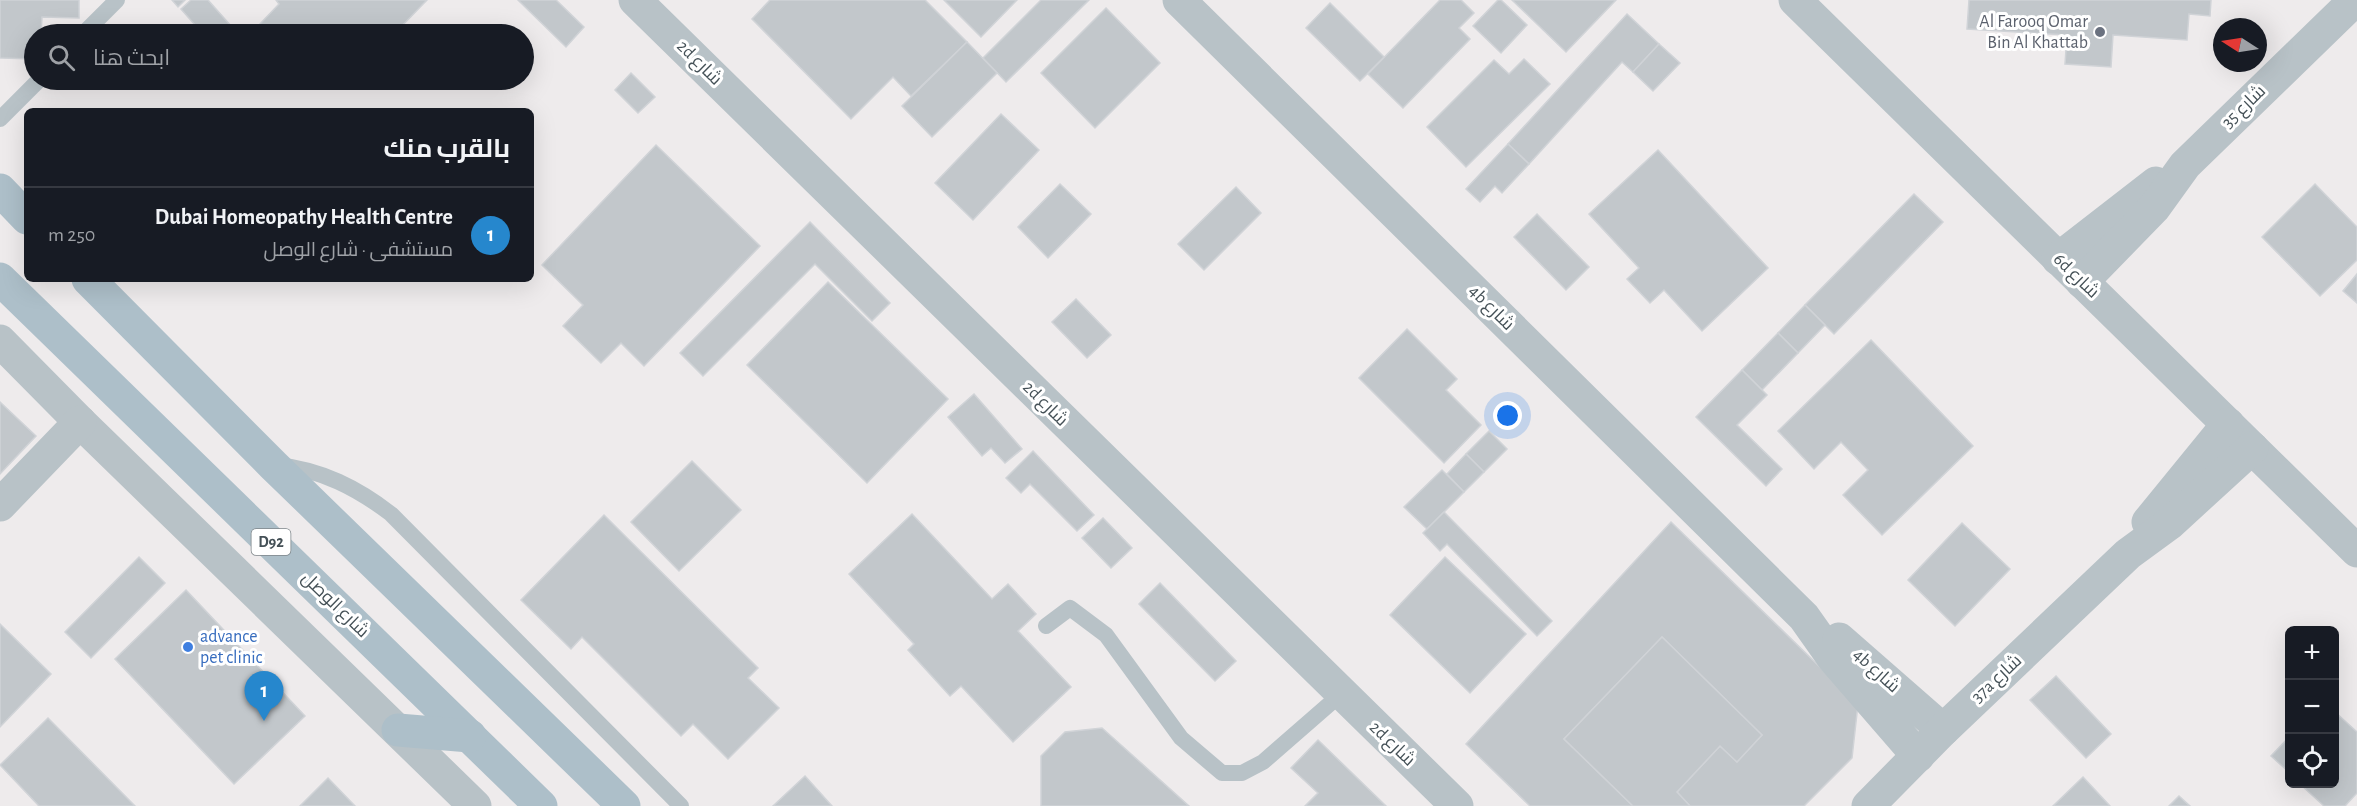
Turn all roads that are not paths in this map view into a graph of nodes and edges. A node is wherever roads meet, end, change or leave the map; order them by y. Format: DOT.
graph roads {
  1 [pos="117,0"];
  2 [pos="635,0"];
  3 [pos="1179,0"];
  4 [pos="2355,0"];
  5 [pos="1811,6"];
  6 [pos="93,24"];
  7 [pos="29,90"];
  8 [pos="0,119"];
  9 [pos="2185,165"];
  10 [pos="0,190"];
  11 [pos="24,215"];
  12 [pos="2058,259"];
  13 [pos="0,279"];
  14 [pos="91,282"];
  15 [pos="2082,282"];
  16 [pos="0,341"];
  17 [pos="80,422"];
  18 [pos="2228,424"];
  19 [pos="2252,448"];
  20 [pos="273,465"];
  21 [pos="0,505"];
  22 [pos="2357,551"];
  23 [pos="2128,554"];
  24 [pos="1804,617"];
  25 [pos="1047,626"];
  26 [pos="1341,694"];
  27 [pos="398,730"];
  28 [pos="1943,730"];
  29 [pos="470,736"];
  30 [pos="1918,756"];
  31 [pos="475,806"];
  32 [pos="541,806"];
  33 [pos="624,806"];
  34 [pos="681,806"];
  35 [pos="1457,806"];
  36 [pos="1868,806"];
  1 -- 6 [label="lane"];
  2 -- 26 [label="street, 2d شارع"];
  3 -- 24 [label="street, 4b شارع"];
  4 -- 9 [label="street, شارع 35"];
  5 -- 12 [label="street, 6d شارع"];
  7 -- 8 [label="lane"];
  9 -- 12 [label="street, شارع 35"];
  9 -- 15 [label="street, شارع 35"];
  10 -- 11 [label="main road"];
  12 -- 15 [label="street, 6d شارع"];
  13 -- 29 [label="main road, شارع الوصل / D92"];
  14 -- 20 [label="main road"];
  15 -- 18 [label="street, 6d شارع"];
  16 -- 17 [label="street"];
  17 -- 21 [label="street"];
  17 -- 27 [label="street"];
  18 -- 19 [label="street, 6d شارع"];
  18 -- 23 [label="street, 37a شارع"];
  19 -- 22 [label="street, 6d شارع"];
  19 -- 23 [label="street, 37a شارع"];
  20 -- 33 [label="main road"];
  20 -- 34 [label="lane"];
  23 -- 28 [label="street, 37a شارع"];
  24 -- 28 [label="street, 4b شارع"];
  24 -- 30 [label="street, 4b شارع"];
  25 -- 26 [label="lane"];
  26 -- 35 [label="street, 2d شارع"];
  27 -- 29 [label="main road"];
  27 -- 31 [label="street"];
  28 -- 30 [label="street, 37a شارع"];
  29 -- 32 [label="main road, شارع الوصل / D92"];
  30 -- 36 [label="street, 37a شارع"];
}
